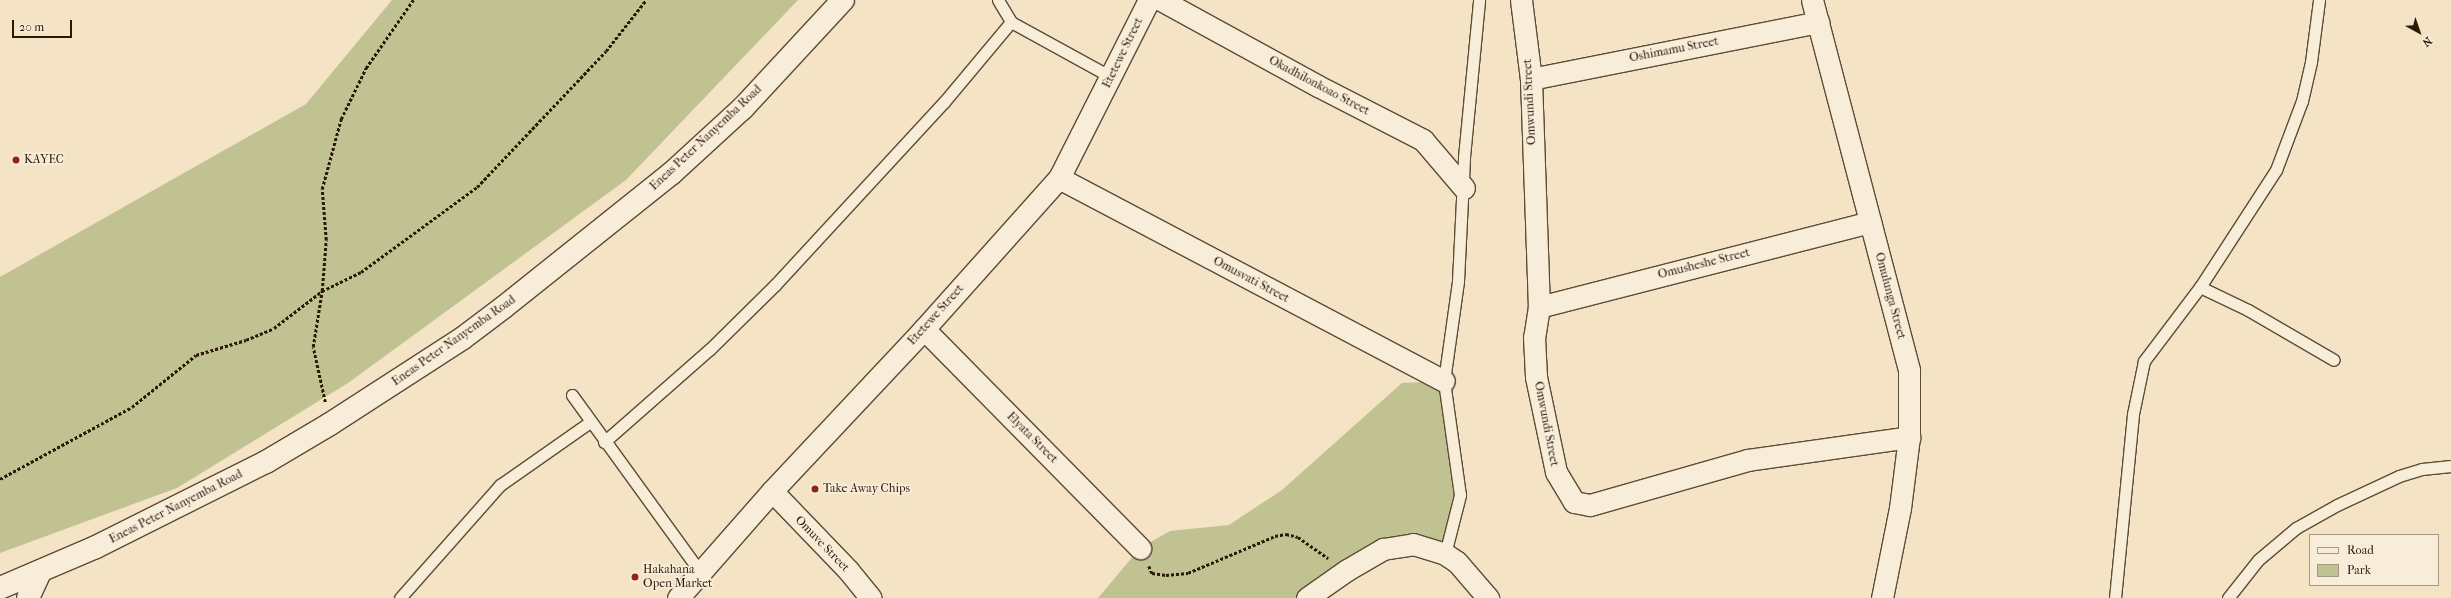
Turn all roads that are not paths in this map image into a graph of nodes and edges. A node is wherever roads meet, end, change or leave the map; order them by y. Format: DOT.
graph roads {
  1 [pos="843,0"];
  2 [pos="998,0"];
  3 [pos="1148,0"];
  4 [pos="1161,0"];
  5 [pos="1479,0"];
  6 [pos="1521,0"];
  7 [pos="1812,0"];
  8 [pos="2319,0"];
  9 [pos="1011,22"];
  10 [pos="1818,22"];
  11 [pos="1111,77"];
  12 [pos="1531,79"];
  13 [pos="1059,178"];
  14 [pos="1464,188"];
  15 [pos="1870,222"];
  16 [pos="2200,287"];
  17 [pos="1539,307"];
  18 [pos="924,329"];
  19 [pos="2334,360"];
  20 [pos="1444,380"];
  21 [pos="572,395"];
  22 [pos="590,422"];
  23 [pos="1909,437"];
  24 [pos="604,442"];
  25 [pos="2451,466"];
  26 [pos="772,491"];
  27 [pos="1140,548"];
  28 [pos="1445,554"];
  29 [pos="40,572"];
  30 [pos="700,572"];
  31 [pos="0,588"];
  32 [pos="28,598"];
  33 [pos="400,598"];
  34 [pos="678,598"];
  35 [pos="871,598"];
  36 [pos="1307,598"];
  37 [pos="1488,598"];
  38 [pos="1882,598"];
  39 [pos="2115,598"];
  40 [pos="2228,598"];
  1 -- 29 [label="main road, Eneas Peter Nanyemba Road"];
  2 -- 9 [label="lane"];
  3 -- 11 [label="street, Etetewe Street"];
  4 -- 14 [label="street, Okadhilonkoao Street"];
  5 -- 14 [label="lane"];
  6 -- 12 [label="street, Omwundi Street"];
  7 -- 10 [label="street, Omulunga Street"];
  8 -- 16 [label="lane"];
  9 -- 11 [label="lane"];
  9 -- 24 [label="lane"];
  10 -- 12 [label="street, Oshimamu Street"];
  10 -- 15 [label="street, Omulunga Street"];
  11 -- 13 [label="street, Etetewe Street"];
  12 -- 17 [label="street, Omwundi Street"];
  13 -- 18 [label="street, Etetewe Street"];
  13 -- 20 [label="street, Omusvati Street"];
  14 -- 20 [label="lane"];
  15 -- 17 [label="street, Omusheshe Street"];
  15 -- 23 [label="street, Omulunga Street"];
  16 -- 19 [label="lane"];
  16 -- 39 [label="lane"];
  17 -- 23 [label="street, Omwundi Street"];
  18 -- 26 [label="street, Etetewe Street"];
  18 -- 27 [label="street, Elyata Street"];
  20 -- 28 [label="lane"];
  21 -- 22 [label="lane"];
  22 -- 24 [label="lane"];
  22 -- 33 [label="lane"];
  23 -- 38 [label="street, Omulunga Street"];
  24 -- 30 [label="lane"];
  25 -- 40 [label="lane"];
  26 -- 30 [label="street, Etetewe Street"];
  26 -- 35 [label="street, Omuve Street"];
  28 -- 36 [label="street"];
  28 -- 37 [label="street"];
  29 -- 31 [label="main road, Eneas Peter Nanyemba Road"];
  29 -- 32 [label="main road"];
  30 -- 34 [label="street, Etetewe Street"];
}
